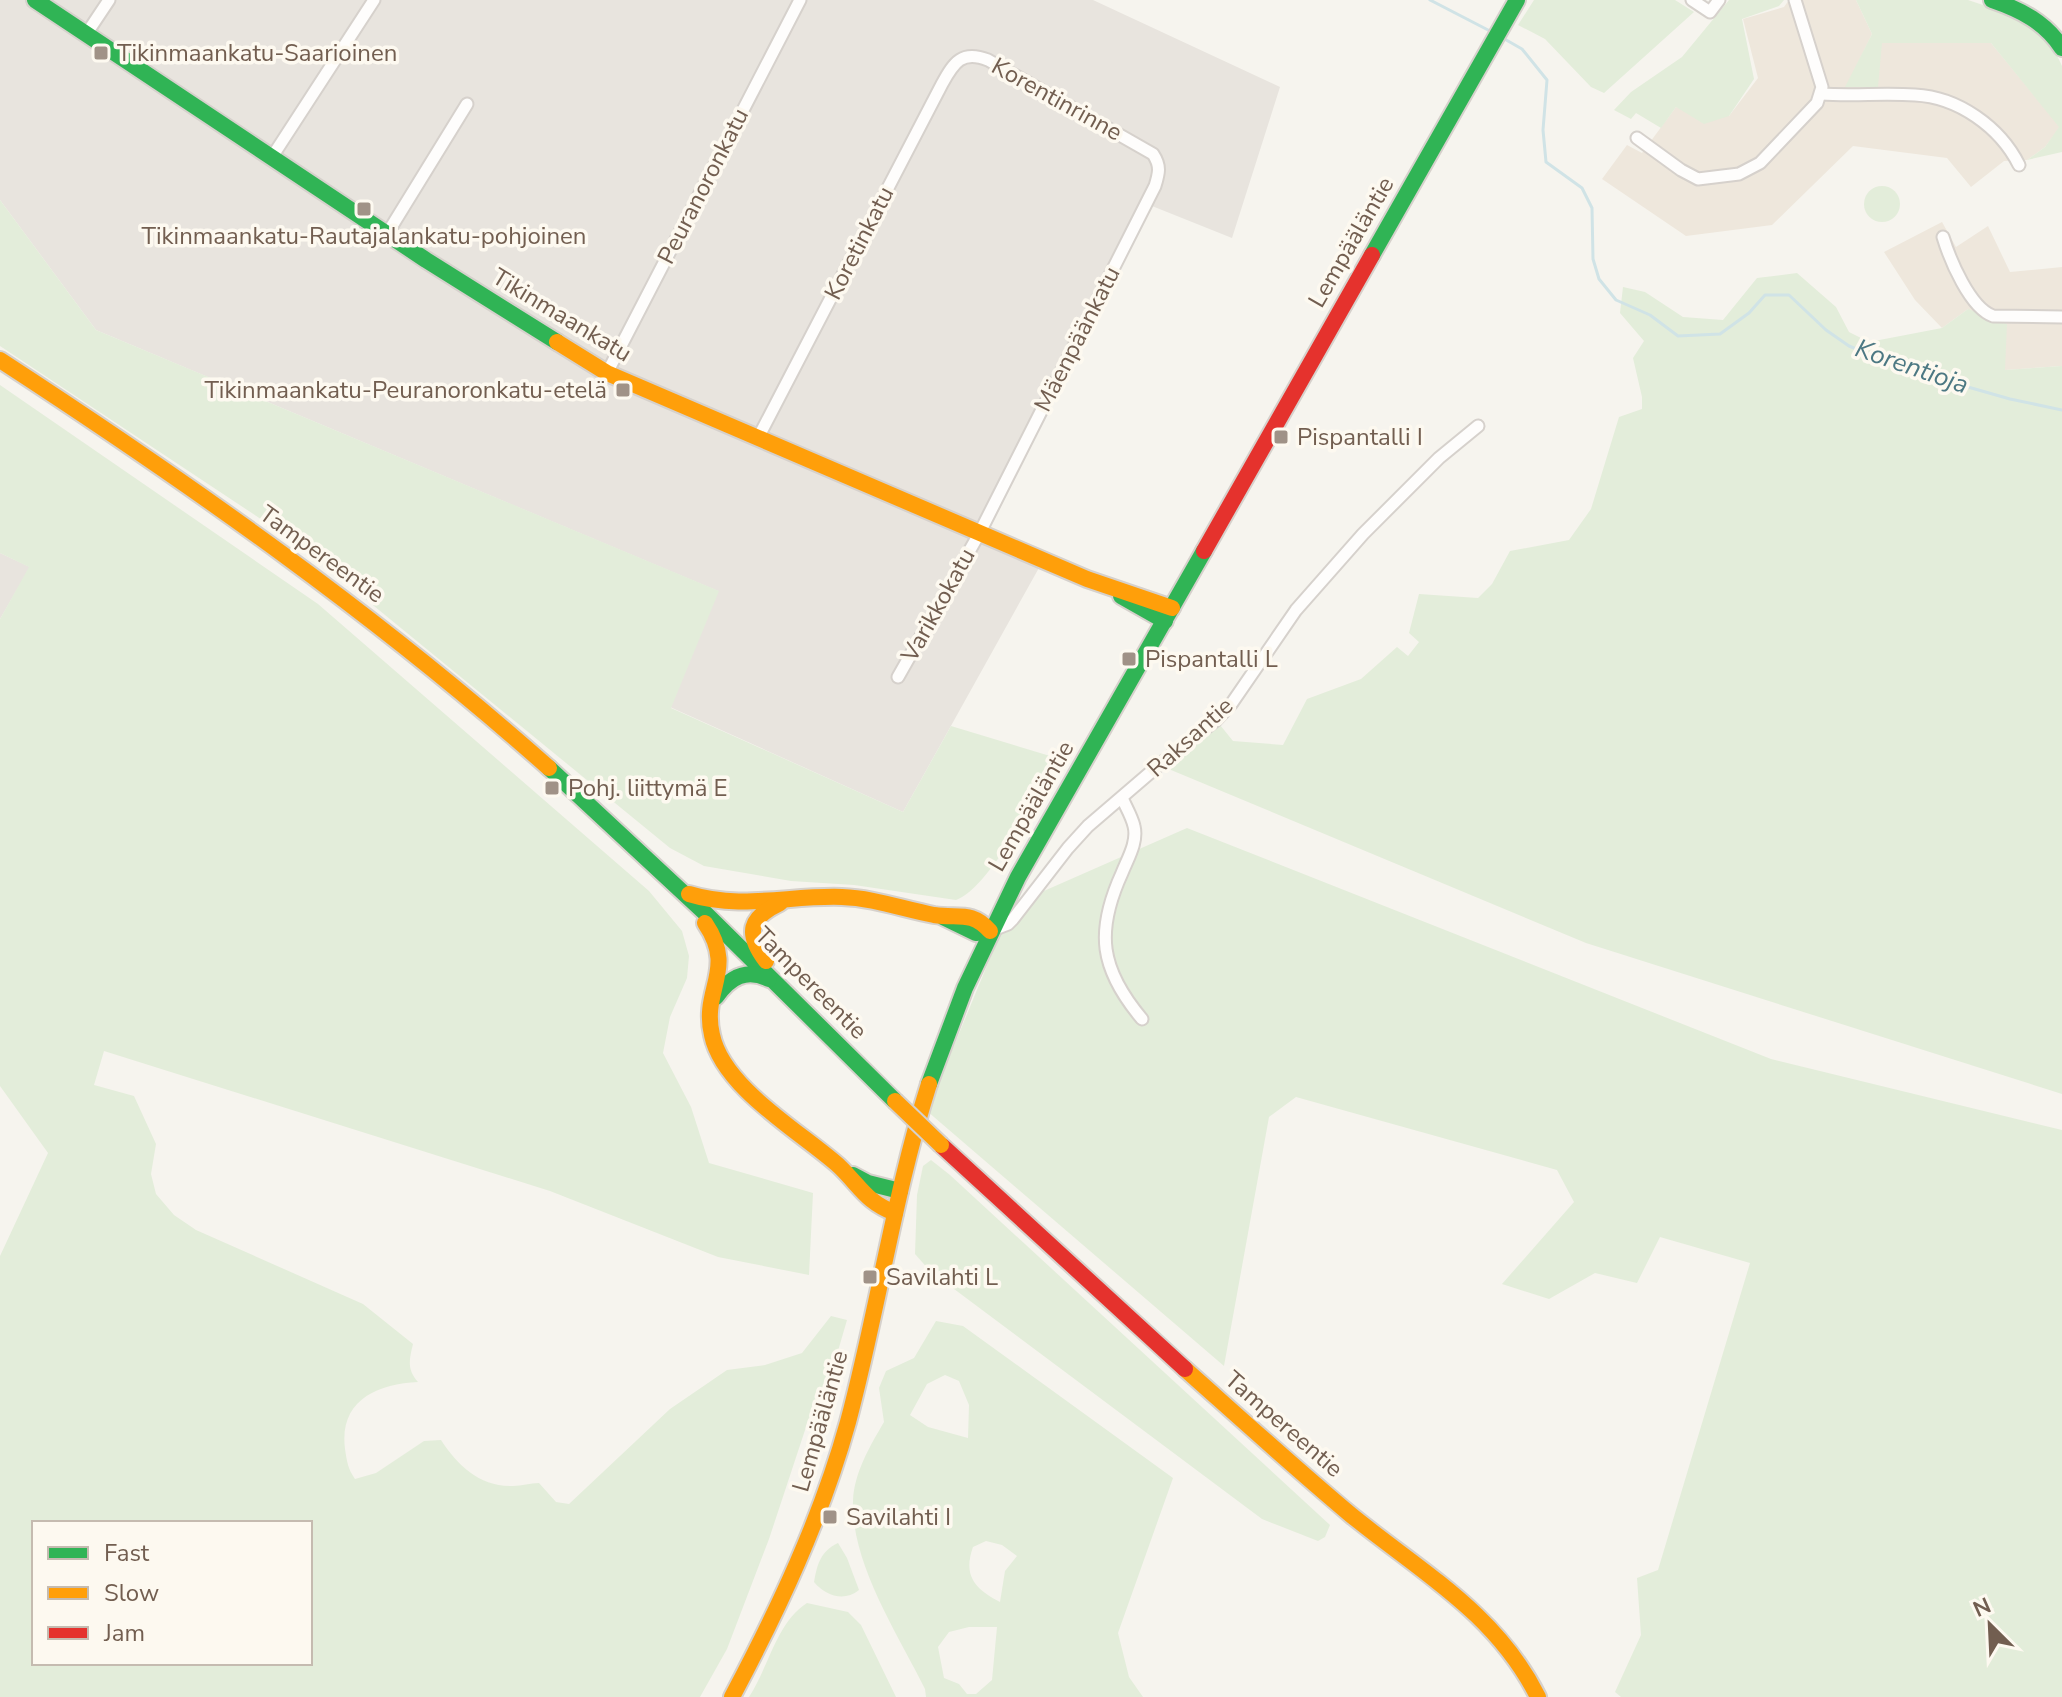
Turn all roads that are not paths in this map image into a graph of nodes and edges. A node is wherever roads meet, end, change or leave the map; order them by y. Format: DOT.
graph roads {
  1 [pos="35,0"];
  2 [pos="109,0"];
  3 [pos="374,0"];
  4 [pos="800,0"];
  5 [pos="1517,0"];
  6 [pos="1692,0"];
  7 [pos="1719,0"];
  8 [pos="1795,0"];
  9 [pos="1992,0"];
  10 [pos="87,33"];
  11 [pos="2062,48"];
  12 [pos="968,56"];
  13 [pos="1821,94"];
  14 [pos="467,104"];
  15 [pos="1637,138"];
  16 [pos="1144,147"];
  17 [pos="272,157"];
  18 [pos="2019,165"];
  19 [pos="387,234"];
  20 [pos="1943,237"];
  21 [pos="2062,317"];
  22 [pos="0,360"];
  23 [pos="607,373"];
  24 [pos="1478,426"];
  25 [pos="758,438"];
  26 [pos="979,534"];
  27 [pos="1168,614"];
  28 [pos="898,677"];
  29 [pos="1122,798"];
  30 [pos="669,878"];
  31 [pos="684,892"];
  32 [pos="800,898"];
  33 [pos="990,931"];
  34 [pos="778,983"];
  35 [pos="712,1002"];
  36 [pos="812,1018"];
  37 [pos="1142,1019"];
  38 [pos="844,1171"];
  39 [pos="900,1191"];
  40 [pos="895,1213"];
  41 [pos="732,1697"];
  42 [pos="1538,1697"];
  1 -- 10 [label="main road, Tikinmaankatu"];
  2 -- 10 [label="street"];
  3 -- 17 [label="street"];
  4 -- 23 [label="street, Peuranoronkatu"];
  5 -- 27 [label="main road, Lempääläntie"];
  6 -- 7 [label="street"];
  8 -- 13 [label="street"];
  9 -- 11 [label="main road"];
  10 -- 17 [label="main road, Tikinmaankatu"];
  12 -- 16 [label="street, Korentinrinne"];
  12 -- 25 [label="street, Koretinkatu"];
  13 -- 15 [label="street"];
  13 -- 18 [label="street"];
  14 -- 19 [label="street"];
  16 -- 26 [label="street, Mäenpäänkatu"];
  17 -- 19 [label="main road, Tikinmaankatu"];
  19 -- 23 [label="main road, Tikinmaankatu"];
  20 -- 21 [label="street"];
  22 -- 30 [label="main road, Tampereentie"];
  23 -- 25 [label="main road, Tikinmaankatu"];
  24 -- 29 [label="street, Raksantie"];
  25 -- 26 [label="main road, Tikinmaankatu"];
  26 -- 27 [label="main road, Tikinmaankatu"];
  26 -- 28 [label="street, Varikkokatu"];
  27 -- 33 [label="main road, Lempääläntie"];
  29 -- 33 [label="street, Raksantie"];
  29 -- 37 [label="street"];
  30 -- 31 [label="main road, Tampereentie"];
  30 -- 35 [label="main road"];
  31 -- 32 [label="main road"];
  31 -- 34 [label="main road, Tampereentie"];
  32 -- 33 [label="main road"];
  32 -- 36 [label="main road"];
  33 -- 39 [label="main road, Lempääläntie"];
  34 -- 35 [label="main road"];
  34 -- 36 [label="main road, Tampereentie"];
  35 -- 38 [label="main road"];
  36 -- 42 [label="main road, Tampereentie, bridge"];
  38 -- 39 [label="main road"];
  38 -- 40 [label="main road"];
  39 -- 40 [label="main road, Lempääläntie"];
  40 -- 41 [label="main road, Lempääläntie"];
}
